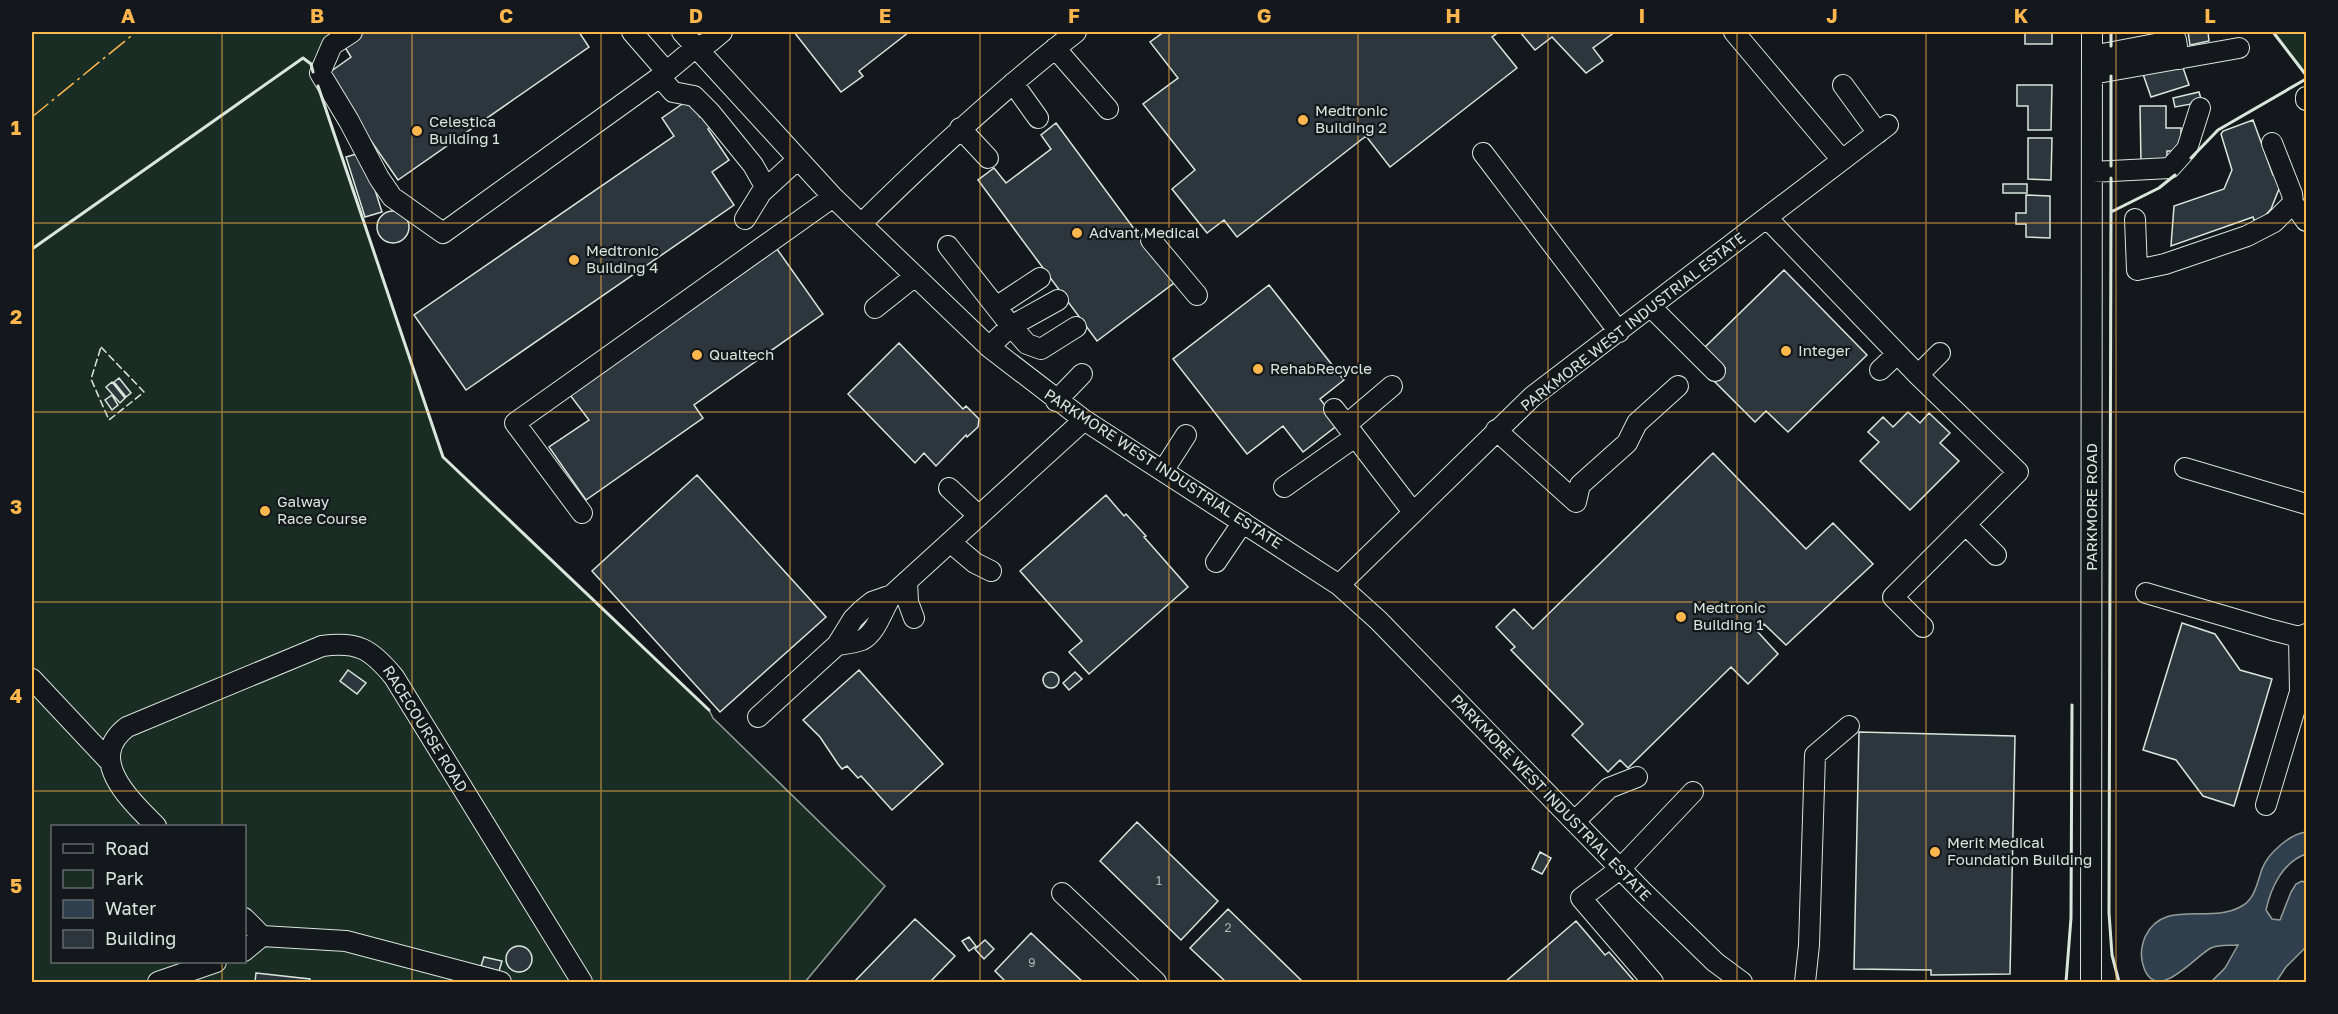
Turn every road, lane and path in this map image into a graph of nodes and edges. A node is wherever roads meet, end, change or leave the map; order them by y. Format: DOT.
graph roads {
  1 [pos="352,32"];
  2 [pos="632,32"];
  3 [pos="682,32"];
  4 [pos="722,32"];
  5 [pos="1076,32"];
  6 [pos="1734,32"];
  7 [pos="2092,32"];
  8 [pos="696,47"];
  9 [pos="1055,48"];
  10 [pos="2239,48"];
  11 [pos="2092,65"];
  12 [pos="663,74"];
  13 [pos="1013,83"];
  14 [pos="1843,85"];
  15 [pos="2200,108"];
  16 [pos="1108,109"];
  17 [pos="1038,118"];
  18 [pos="960,128"];
  19 [pos="2272,143"];
  20 [pos="1483,153"];
  21 [pos="988,158"];
  22 [pos="797,160"];
  23 [pos="1842,160"];
  24 [pos="2092,172"];
  25 [pos="766,188"];
  26 [pos="833,197"];
  27 [pos="2293,203"];
  28 [pos="1767,218"];
  29 [pos="745,219"];
  30 [pos="2135,219"];
  31 [pos="2307,221"];
  32 [pos="861,224"];
  33 [pos="1151,240"];
  34 [pos="948,246"];
  35 [pos="914,277"];
  36 [pos="1040,278"];
  37 [pos="1197,295"];
  38 [pos="1058,300"];
  39 [pos="996,307"];
  40 [pos="1651,307"];
  41 [pos="875,308"];
  42 [pos="1011,326"];
  43 [pos="1076,327"];
  44 [pos="1619,332"];
  45 [pos="989,347"];
  46 [pos="1940,353"];
  47 [pos="1897,354"];
  48 [pos="1880,370"];
  49 [pos="1715,371"];
  50 [pos="1082,374"];
  51 [pos="1918,375"];
  52 [pos="1392,386"];
  53 [pos="1678,386"];
  54 [pos="1056,401"];
  55 [pos="1334,409"];
  56 [pos="1084,420"];
  57 [pos="1497,430"];
  58 [pos="1351,431"];
  59 [pos="1186,435"];
  60 [pos="2185,468"];
  61 [pos="1163,471"];
  62 [pos="949,488"];
  63 [pos="1284,488"];
  64 [pos="2307,504"];
  65 [pos="1413,512"];
  66 [pos="582,513"];
  67 [pos="979,516"];
  68 [pos="1243,522"];
  69 [pos="1966,525"];
  70 [pos="950,542"];
  71 [pos="1996,555"];
  72 [pos="1216,562"];
  73 [pos="991,571"];
  74 [pos="1339,585"];
  75 [pos="900,588"];
  76 [pos="2146,593"];
  77 [pos="914,618"];
  78 [pos="1923,627"];
  79 [pos="2303,635"];
  80 [pos="32,680"];
  81 [pos="758,717"];
  82 [pos="1850,726"];
  83 [pos="110,762"];
  84 [pos="1637,777"];
  85 [pos="1693,792"];
  86 [pos="2266,805"];
  87 [pos="1575,821"];
  88 [pos="155,825"];
  89 [pos="1620,868"];
  90 [pos="1062,893"];
  91 [pos="246,920"];
  92 [pos="262,936"];
  93 [pos="246,949"];
  94 [pos="213,963"];
  95 [pos="158,982"];
  96 [pos="501,982"];
  97 [pos="582,982"];
  98 [pos="1156,982"];
  99 [pos="1653,982"];
  100 [pos="1742,982"];
  101 [pos="1806,982"];
  102 [pos="2091,982"];
  1 -- 12 [label="street"];
  2 -- 12 [label="street"];
  3 -- 8 [label="street, PARKMORE WEST INDUSTRIAL ESTATE"];
  4 -- 8 [label="street"];
  5 -- 9 [label="street"];
  6 -- 23 [label="street"];
  7 -- 11 [label="street, PARKMORE ROAD"];
  8 -- 12 [label="street"];
  8 -- 22 [label="street, PARKMORE WEST INDUSTRIAL ESTATE"];
  9 -- 13 [label="street"];
  9 -- 16 [label="street"];
  10 -- 11 [label="street"];
  11 -- 24 [label="street, PARKMORE ROAD"];
  12 -- 25 [label="street"];
  13 -- 17 [label="street"];
  13 -- 18 [label="street"];
  14 -- 23 [label="street, PARKMORE WEST INDUSTRIAL ESTATE"];
  15 -- 24 [label="street"];
  18 -- 21 [label="street"];
  18 -- 32 [label="street"];
  19 -- 27 [label="street"];
  20 -- 44 [label="street"];
  22 -- 25 [label="street"];
  22 -- 26 [label="street, PARKMORE WEST INDUSTRIAL ESTATE"];
  23 -- 28 [label="street, PARKMORE WEST INDUSTRIAL ESTATE"];
  24 -- 102 [label="street, PARKMORE ROAD"];
  25 -- 29 [label="street"];
  26 -- 32 [label="street, PARKMORE WEST INDUSTRIAL ESTATE"];
  26 -- 66 [label="street"];
  27 -- 30 [label="street"];
  27 -- 31 [label="street"];
  28 -- 40 [label="street, PARKMORE WEST INDUSTRIAL ESTATE"];
  28 -- 47 [label="street"];
  32 -- 35 [label="street, PARKMORE WEST INDUSTRIAL ESTATE"];
  33 -- 37 [label="street"];
  34 -- 39 [label="street"];
  35 -- 41 [label="street"];
  35 -- 45 [label="street, PARKMORE WEST INDUSTRIAL ESTATE"];
  36 -- 39 [label="street"];
  38 -- 42 [label="street"];
  39 -- 42 [label="street"];
  40 -- 44 [label="street, PARKMORE WEST INDUSTRIAL ESTATE"];
  40 -- 49 [label="street"];
  42 -- 43 [label="street"];
  42 -- 45 [label="street"];
  44 -- 57 [label="street, PARKMORE WEST INDUSTRIAL ESTATE"];
  45 -- 54 [label="street, PARKMORE WEST INDUSTRIAL ESTATE"];
  46 -- 51 [label="street"];
  47 -- 48 [label="street"];
  47 -- 51 [label="street"];
  50 -- 54 [label="street"];
  51 -- 69 [label="street"];
  52 -- 58 [label="street"];
  53 -- 57 [label="street"];
  54 -- 56 [label="street, PARKMORE WEST INDUSTRIAL ESTATE"];
  55 -- 58 [label="street"];
  56 -- 61 [label="street, PARKMORE WEST INDUSTRIAL ESTATE"];
  56 -- 67 [label="street"];
  57 -- 65 [label="street, PARKMORE WEST INDUSTRIAL ESTATE"];
  58 -- 63 [label="street"];
  58 -- 65 [label="street"];
  59 -- 61 [label="street"];
  60 -- 64 [label="street"];
  61 -- 68 [label="street, PARKMORE WEST INDUSTRIAL ESTATE"];
  62 -- 67 [label="street"];
  65 -- 74 [label="street, PARKMORE WEST INDUSTRIAL ESTATE"];
  67 -- 70 [label="street"];
  68 -- 72 [label="street"];
  68 -- 74 [label="street, PARKMORE WEST INDUSTRIAL ESTATE"];
  69 -- 71 [label="street"];
  69 -- 78 [label="street"];
  70 -- 73 [label="street"];
  70 -- 75 [label="street"];
  74 -- 87 [label="street, PARKMORE WEST INDUSTRIAL ESTATE"];
  75 -- 77 [label="street"];
  75 -- 81 [label="street"];
  76 -- 79 [label="street"];
  79 -- 86 [label="street"];
  80 -- 83 [label="street"];
  82 -- 101 [label="street"];
  83 -- 88 [label="street"];
  83 -- 97 [label="street, RACECOURSE ROAD"];
  84 -- 87 [label="street"];
  85 -- 89 [label="street"];
  87 -- 89 [label="street, PARKMORE WEST INDUSTRIAL ESTATE"];
  89 -- 99 [label="street"];
  89 -- 100 [label="street, PARKMORE WEST INDUSTRIAL ESTATE"];
  90 -- 98 [label="street"];
  91 -- 92 [label="street"];
  92 -- 93 [label="street"];
  92 -- 96 [label="street"];
  94 -- 95 [label="street"];
}
